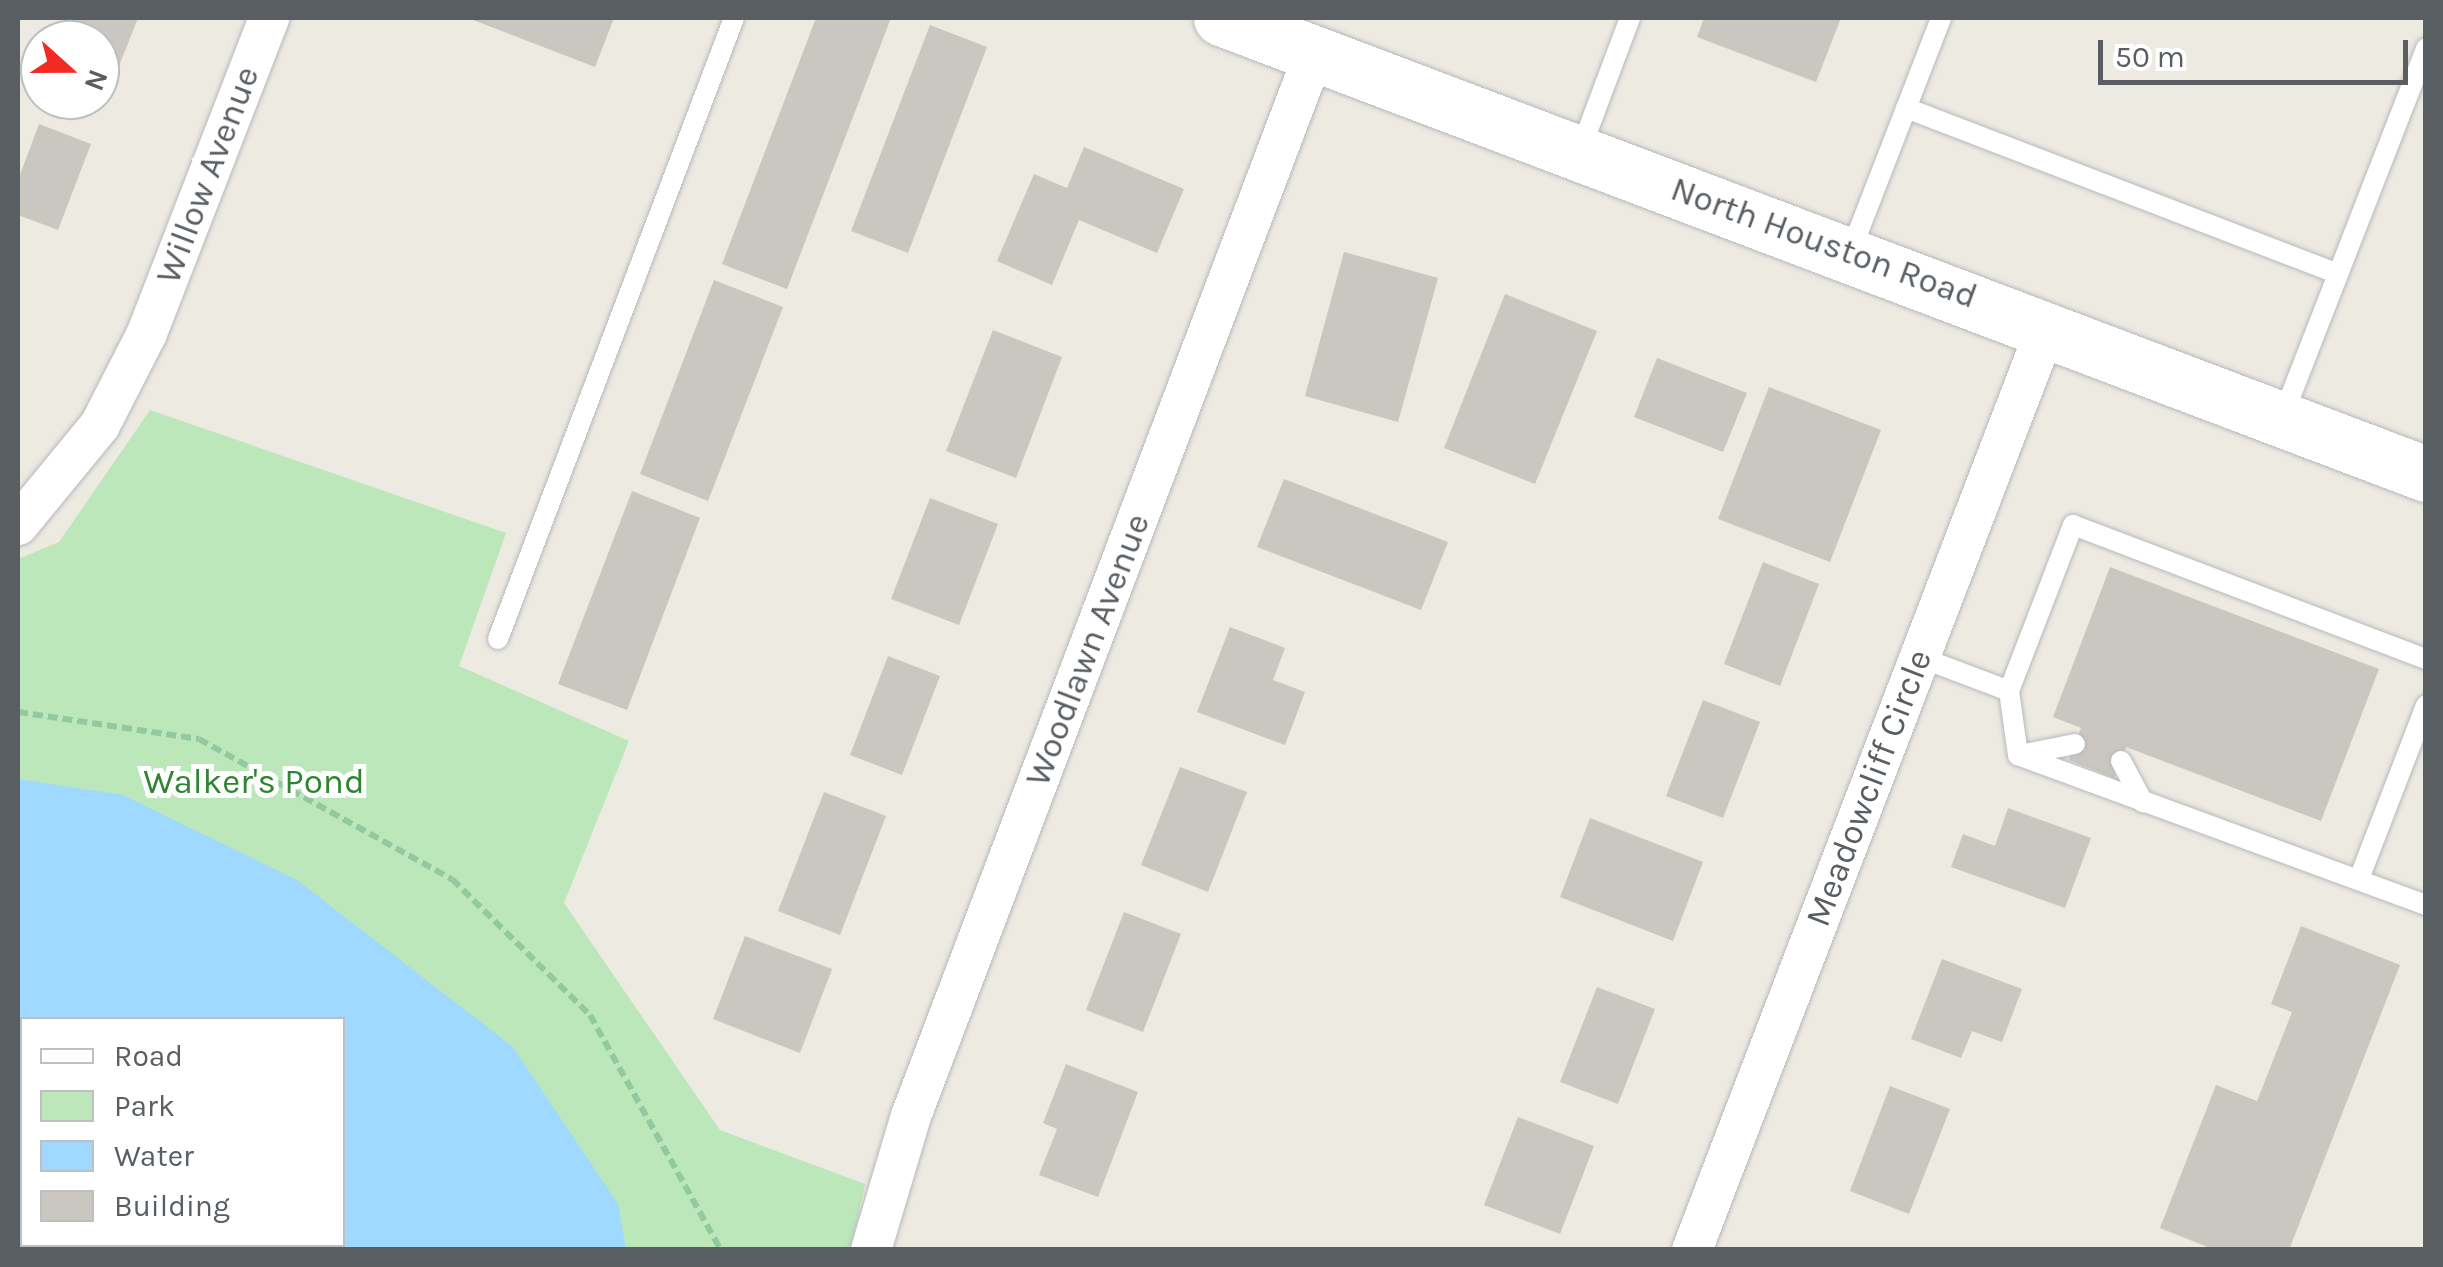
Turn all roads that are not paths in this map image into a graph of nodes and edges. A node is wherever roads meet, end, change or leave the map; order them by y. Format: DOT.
graph roads {
  1 [pos="269,18"];
  2 [pos="734,18"];
  3 [pos="1221,18"];
  4 [pos="1630,18"];
  5 [pos="1941,18"];
  6 [pos="2426,48"];
  7 [pos="1314,54"];
  8 [pos="1906,108"];
  9 [pos="1580,152"];
  10 [pos="1850,253"];
  11 [pos="2338,274"];
  12 [pos="2047,326"];
  13 [pos="2282,418"];
  14 [pos="2426,474"];
  15 [pos="18,525"];
  16 [pos="498,639"];
  17 [pos="1920,657"];
  18 [pos="2426,660"];
  19 [pos="2009,691"];
  20 [pos="2426,705"];
  21 [pos="2075,744"];
  22 [pos="2018,755"];
  23 [pos="2120,762"];
  24 [pos="2143,802"];
  25 [pos="2358,879"];
  26 [pos="2426,905"];
  27 [pos="871,1250"];
  28 [pos="1692,1250"];
  1 -- 15 [label="street, Willow Avenue"];
  2 -- 16 [label="lane"];
  3 -- 7 [label="street, North Houston Road"];
  4 -- 9 [label="lane"];
  5 -- 8 [label="lane"];
  6 -- 11 [label="lane"];
  7 -- 9 [label="street, North Houston Road"];
  7 -- 27 [label="street, Woodlawn Avenue"];
  8 -- 10 [label="lane"];
  8 -- 11 [label="lane"];
  9 -- 10 [label="street, North Houston Road"];
  10 -- 12 [label="street, North Houston Road"];
  11 -- 13 [label="lane"];
  12 -- 13 [label="street, North Houston Road"];
  12 -- 17 [label="street, Meadowcliff Circle"];
  13 -- 14 [label="street, North Houston Road"];
  17 -- 19 [label="lane"];
  17 -- 28 [label="street, Meadowcliff Circle"];
  18 -- 19 [label="lane"];
  19 -- 22 [label="lane"];
  20 -- 25 [label="lane"];
  21 -- 22 [label="lane"];
  22 -- 24 [label="lane"];
  23 -- 24 [label="lane"];
  24 -- 25 [label="lane"];
  25 -- 26 [label="lane"];
}
